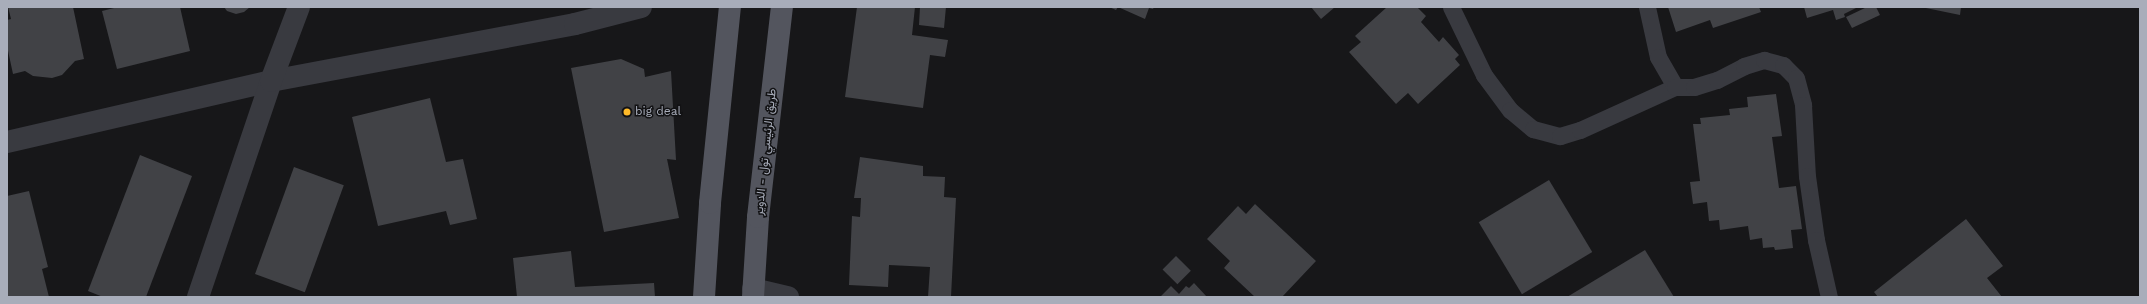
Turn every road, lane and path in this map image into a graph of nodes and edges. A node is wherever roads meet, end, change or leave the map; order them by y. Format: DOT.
graph roads {
  1 [pos="299,7"];
  2 [pos="641,7"];
  3 [pos="730,7"];
  4 [pos="782,7"];
  5 [pos="1451,7"];
  6 [pos="1647,7"];
  7 [pos="272,81"];
  8 [pos="1675,87"];
  9 [pos="7,142"];
  10 [pos="753,293"];
  11 [pos="198,297"];
  12 [pos="704,297"];
  13 [pos="788,297"];
  14 [pos="1829,297"];
  1 -- 7 [label="street"];
  2 -- 7 [label="street"];
  3 -- 12 [label="main road"];
  4 -- 10 [label="main road, طريق الرئيسي تول - الدوير"];
  5 -- 8 [label="lane"];
  6 -- 8 [label="lane"];
  7 -- 9 [label="street"];
  7 -- 11 [label="street"];
  8 -- 14 [label="lane"];
  10 -- 13 [label="street"];
}
